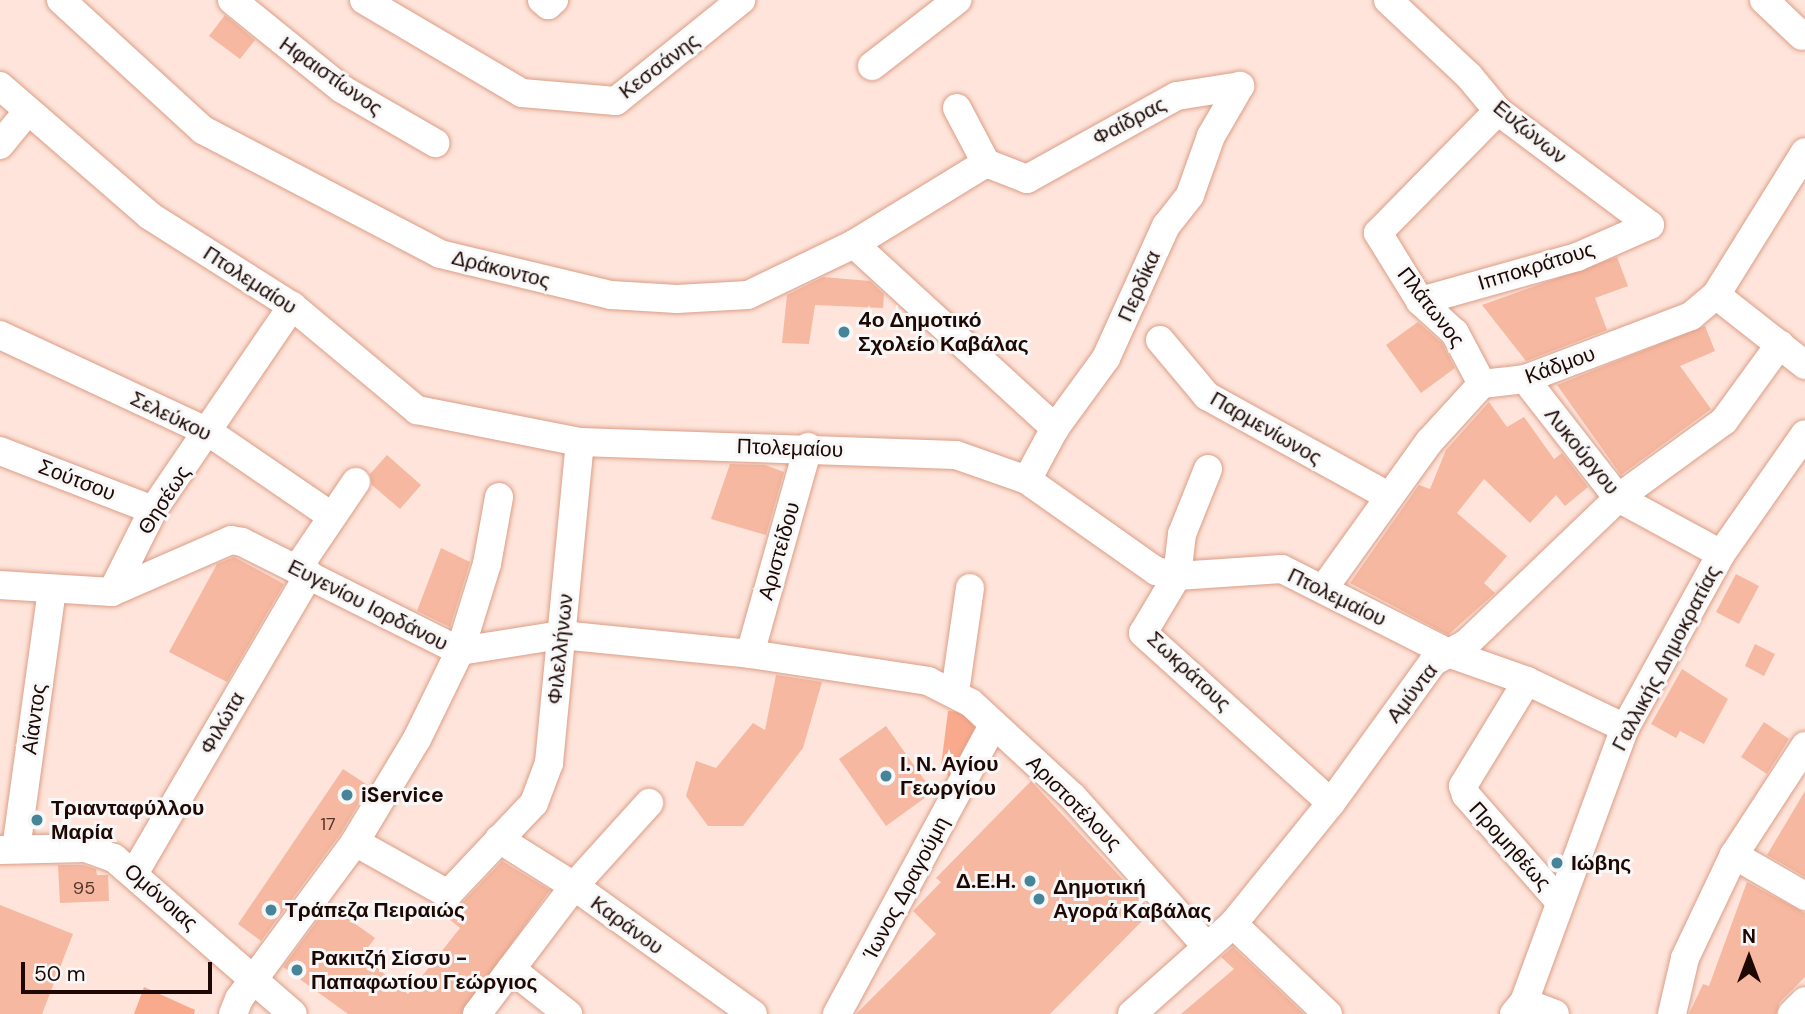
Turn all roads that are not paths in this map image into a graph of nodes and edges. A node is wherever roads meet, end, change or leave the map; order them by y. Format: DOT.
graph roads {
  1 [pos="61,0"];
  2 [pos="232,0"];
  3 [pos="364,0"];
  4 [pos="741,0"];
  5 [pos="957,0"];
  6 [pos="1388,0"];
  7 [pos="1764,0"];
  8 [pos="1802,36"];
  9 [pos="872,66"];
  10 [pos="0,86"];
  11 [pos="1240,86"];
  12 [pos="957,108"];
  13 [pos="1498,111"];
  14 [pos="27,112"];
  15 [pos="435,143"];
  16 [pos="0,145"];
  17 [pos="1805,152"];
  18 [pos="986,163"];
  19 [pos="1650,225"];
  20 [pos="854,244"];
  21 [pos="1716,295"];
  22 [pos="1420,300"];
  23 [pos="292,306"];
  24 [pos="0,335"];
  25 [pos="1160,340"];
  26 [pos="1780,344"];
  27 [pos="1805,365"];
  28 [pos="1525,379"];
  29 [pos="1482,384"];
  30 [pos="1055,428"];
  31 [pos="210,433"];
  32 [pos="1805,435"];
  33 [pos="580,442"];
  34 [pos="808,447"];
  35 [pos="0,451"];
  36 [pos="1208,469"];
  37 [pos="1027,480"];
  38 [pos="356,482"];
  39 [pos="1388,496"];
  40 [pos="499,497"];
  41 [pos="1618,498"];
  42 [pos="153,510"];
  43 [pos="331,516"];
  44 [pos="1721,554"];
  45 [pos="303,571"];
  46 [pos="1177,576"];
  47 [pos="0,585"];
  48 [pos="970,587"];
  49 [pos="1324,588"];
  50 [pos="52,589"];
  51 [pos="112,592"];
  52 [pos="561,635"];
  53 [pos="460,651"];
  54 [pos="1448,653"];
  55 [pos="750,654"];
  56 [pos="1527,681"];
  57 [pos="955,692"];
  58 [pos="993,725"];
  59 [pos="1625,729"];
  60 [pos="1805,746"];
  61 [pos="649,803"];
  62 [pos="1331,803"];
  63 [pos="499,839"];
  64 [pos="355,842"];
  65 [pos="8,849"];
  66 [pos="1734,856"];
  67 [pos="135,872"];
  68 [pos="574,886"];
  69 [pos="1805,896"];
  70 [pos="1560,902"];
  71 [pos="1233,924"];
  72 [pos="1207,947"];
  73 [pos="511,969"];
  74 [pos="255,981"];
  75 [pos="1805,1001"];
  76 [pos="1519,1008"];
  77 [pos="233,1014"];
  78 [pos="293,1014"];
  79 [pos="477,1014"];
  80 [pos="568,1014"];
  81 [pos="753,1014"];
  82 [pos="837,1014"];
  83 [pos="1132,1014"];
  84 [pos="1328,1014"];
  85 [pos="1555,1014"];
  86 [pos="1672,1014"];
  87 [pos="1792,1014"];
  1 -- 20 [label="street, Δράκοντος"];
  2 -- 15 [label="street, Ηφαιστίωνος"];
  3 -- 4 [label="street, Κεσσάνης"];
  5 -- 9 [label="street"];
  6 -- 13 [label="street, Ευζώνων"];
  7 -- 8 [label="street"];
  10 -- 14 [label="street, Πτολεμαίου"];
  11 -- 18 [label="street, Φαίδρας"];
  11 -- 30 [label="street, Περδίκα"];
  12 -- 18 [label="street"];
  13 -- 19 [label="street, Ευζώνων"];
  13 -- 22 [label="street, Πλάτωνος"];
  14 -- 16 [label="street"];
  14 -- 23 [label="street, Πτολεμαίου"];
  17 -- 21 [label="street, Κάδμου"];
  18 -- 20 [label="street, Δράκοντος"];
  19 -- 22 [label="street, Ιπποκράτους"];
  20 -- 30 [label="street"];
  21 -- 26 [label="street"];
  21 -- 28 [label="street, Κάδμου"];
  22 -- 29 [label="street, Πλάτωνος"];
  23 -- 31 [label="street, Θησέως"];
  23 -- 33 [label="street, Πτολεμαίου"];
  24 -- 31 [label="street, Σελεύκου"];
  25 -- 39 [label="street, Παρμενίωνος"];
  26 -- 27 [label="street"];
  26 -- 41 [label="street, Αμύντα"];
  28 -- 29 [label="street, Κάδμου"];
  28 -- 41 [label="street, Λυκούργου"];
  29 -- 39 [label="street"];
  30 -- 37 [label="street, Περδίκα"];
  31 -- 42 [label="street, Θησέως"];
  31 -- 43 [label="street, Σελεύκου"];
  32 -- 44 [label="street, Γαλλικής Δημοκρατίας"];
  33 -- 34 [label="street, Πτολεμαίου"];
  33 -- 52 [label="street, Φιλελλήνων"];
  34 -- 37 [label="street, Πτολεμαίου"];
  34 -- 55 [label="street, Αριστείδου"];
  35 -- 42 [label="street, Σούτσου"];
  36 -- 46 [label="street, Σωκράτους"];
  37 -- 46 [label="street, Πτολεμαίου"];
  38 -- 43 [label="street, Φιλώτα"];
  39 -- 49 [label="street"];
  40 -- 53 [label="street"];
  41 -- 44 [label="street, Λυκούργου"];
  41 -- 54 [label="street, Αμύντα"];
  42 -- 51 [label="street, Θησέως"];
  43 -- 45 [label="street, Φιλώτα"];
  44 -- 59 [label="street, Γαλλικής Δημοκρατίας"];
  45 -- 51 [label="street, Ευγενίου Ιορδάνου"];
  45 -- 53 [label="street, Ευγενίου Ιορδάνου"];
  45 -- 67 [label="street, Φιλώτα"];
  46 -- 49 [label="street, Πτολεμαίου"];
  46 -- 62 [label="street, Σωκράτους"];
  47 -- 50 [label="street, Ευγενίου Ιορδάνου"];
  48 -- 57 [label="street"];
  49 -- 54 [label="street, Πτολεμαίου"];
  50 -- 51 [label="street, Ευγενίου Ιορδάνου"];
  50 -- 65 [label="street, Αίαντος"];
  52 -- 53 [label="street, Ευγενίου Ιορδάνου"];
  52 -- 55 [label="street, Ευγενίου Ιορδάνου"];
  52 -- 63 [label="street, Φιλελλήνων"];
  53 -- 64 [label="street"];
  54 -- 56 [label="street, Πτολεμαίου"];
  54 -- 62 [label="street, Αμύντα"];
  55 -- 57 [label="street, Ευγενίου Ιορδάνου"];
  56 -- 59 [label="street, Πτολεμαίου"];
  56 -- 70 [label="street, Προμηθέως"];
  57 -- 58 [label="street, Αριστοτέλους"];
  58 -- 72 [label="street, Αριστοτέλους"];
  58 -- 82 [label="street, Ίωνος Δραγούμη"];
  59 -- 70 [label="street, Γαλλικής Δημοκρατίας"];
  60 -- 66 [label="street"];
  61 -- 68 [label="street"];
  62 -- 71 [label="street, Αμύντα"];
  63 -- 64 [label="street, Φιλελλήνων"];
  63 -- 68 [label="street, Καράνου"];
  64 -- 74 [label="street"];
  65 -- 67 [label="street, Ομόνοιας"];
  66 -- 69 [label="street"];
  66 -- 86 [label="street"];
  67 -- 74 [label="street, Ομόνοιας"];
  68 -- 73 [label="street"];
  68 -- 81 [label="street, Καράνου"];
  70 -- 76 [label="street, Γαλλικής Δημοκρατίας"];
  71 -- 72 [label="street, Αμύντα"];
  71 -- 84 [label="street"];
  72 -- 83 [label="street, Αμύντα"];
  73 -- 79 [label="street"];
  73 -- 80 [label="street"];
  74 -- 77 [label="street"];
  74 -- 78 [label="street, Ομόνοιας"];
  75 -- 87 [label="street"];
  76 -- 85 [label="street"];
}
